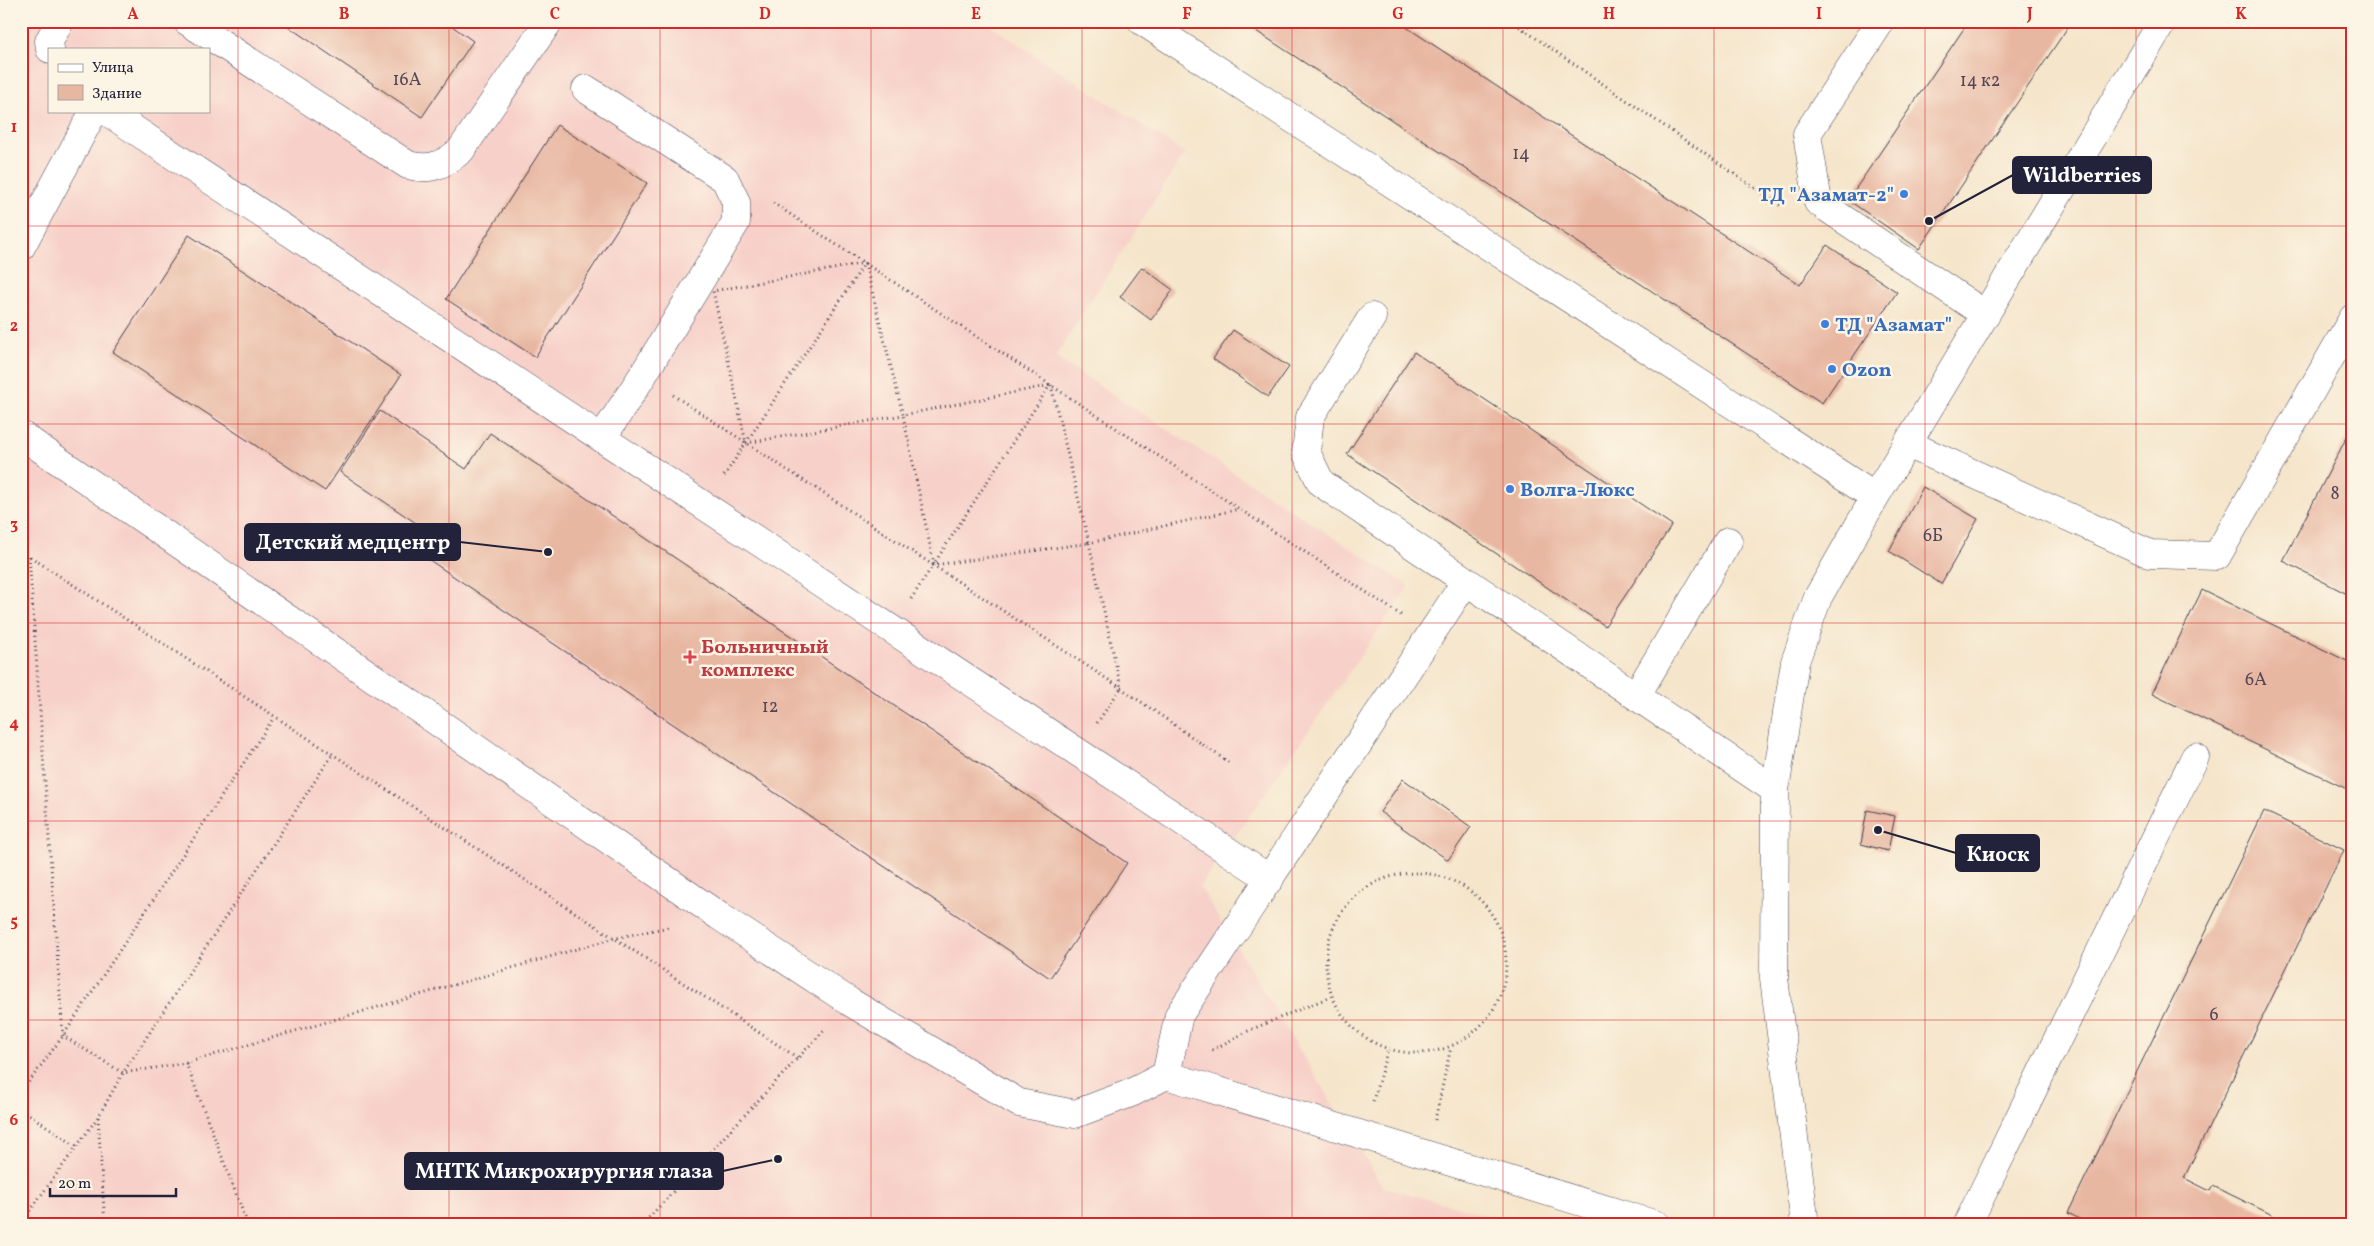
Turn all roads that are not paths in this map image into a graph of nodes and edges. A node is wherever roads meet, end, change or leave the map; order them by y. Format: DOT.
graph roads {
  1 [pos="60,21"];
  2 [pos="187,21"];
  3 [pos="549,21"];
  4 [pos="1880,21"];
  5 [pos="2164,21"];
  6 [pos="1147,23"];
  7 [pos="50,48"];
  8 [pos="586,89"];
  9 [pos="93,112"];
  10 [pos="108,112"];
  11 [pos="21,247"];
  12 [pos="1986,315"];
  13 [pos="1372,317"];
  14 [pos="2353,318"];
  15 [pos="21,435"];
  16 [pos="602,438"];
  17 [pos="1908,444"];
  18 [pos="1875,497"];
  19 [pos="1728,541"];
  20 [pos="1466,581"];
  21 [pos="1636,696"];
  22 [pos="2195,757"];
  23 [pos="1775,790"];
  24 [pos="1270,879"];
  25 [pos="1166,1075"];
  26 [pos="1657,1225"];
  27 [pos="1805,1225"];
  28 [pos="1967,1225"];
  1 -- 7 [label="street"];
  2 -- 3 [label="street"];
  4 -- 12 [label="street"];
  5 -- 12 [label="street"];
  6 -- 18 [label="street"];
  8 -- 16 [label="street"];
  9 -- 11 [label="street"];
  10 -- 16 [label="street"];
  12 -- 17 [label="street"];
  13 -- 20 [label="street"];
  14 -- 17 [label="street"];
  15 -- 25 [label="street"];
  16 -- 24 [label="street"];
  17 -- 18 [label="street"];
  18 -- 23 [label="street"];
  19 -- 21 [label="street"];
  20 -- 21 [label="street"];
  20 -- 24 [label="street"];
  21 -- 23 [label="street"];
  22 -- 28 [label="street"];
  23 -- 27 [label="street"];
  24 -- 25 [label="street"];
  25 -- 26 [label="street"];
}
